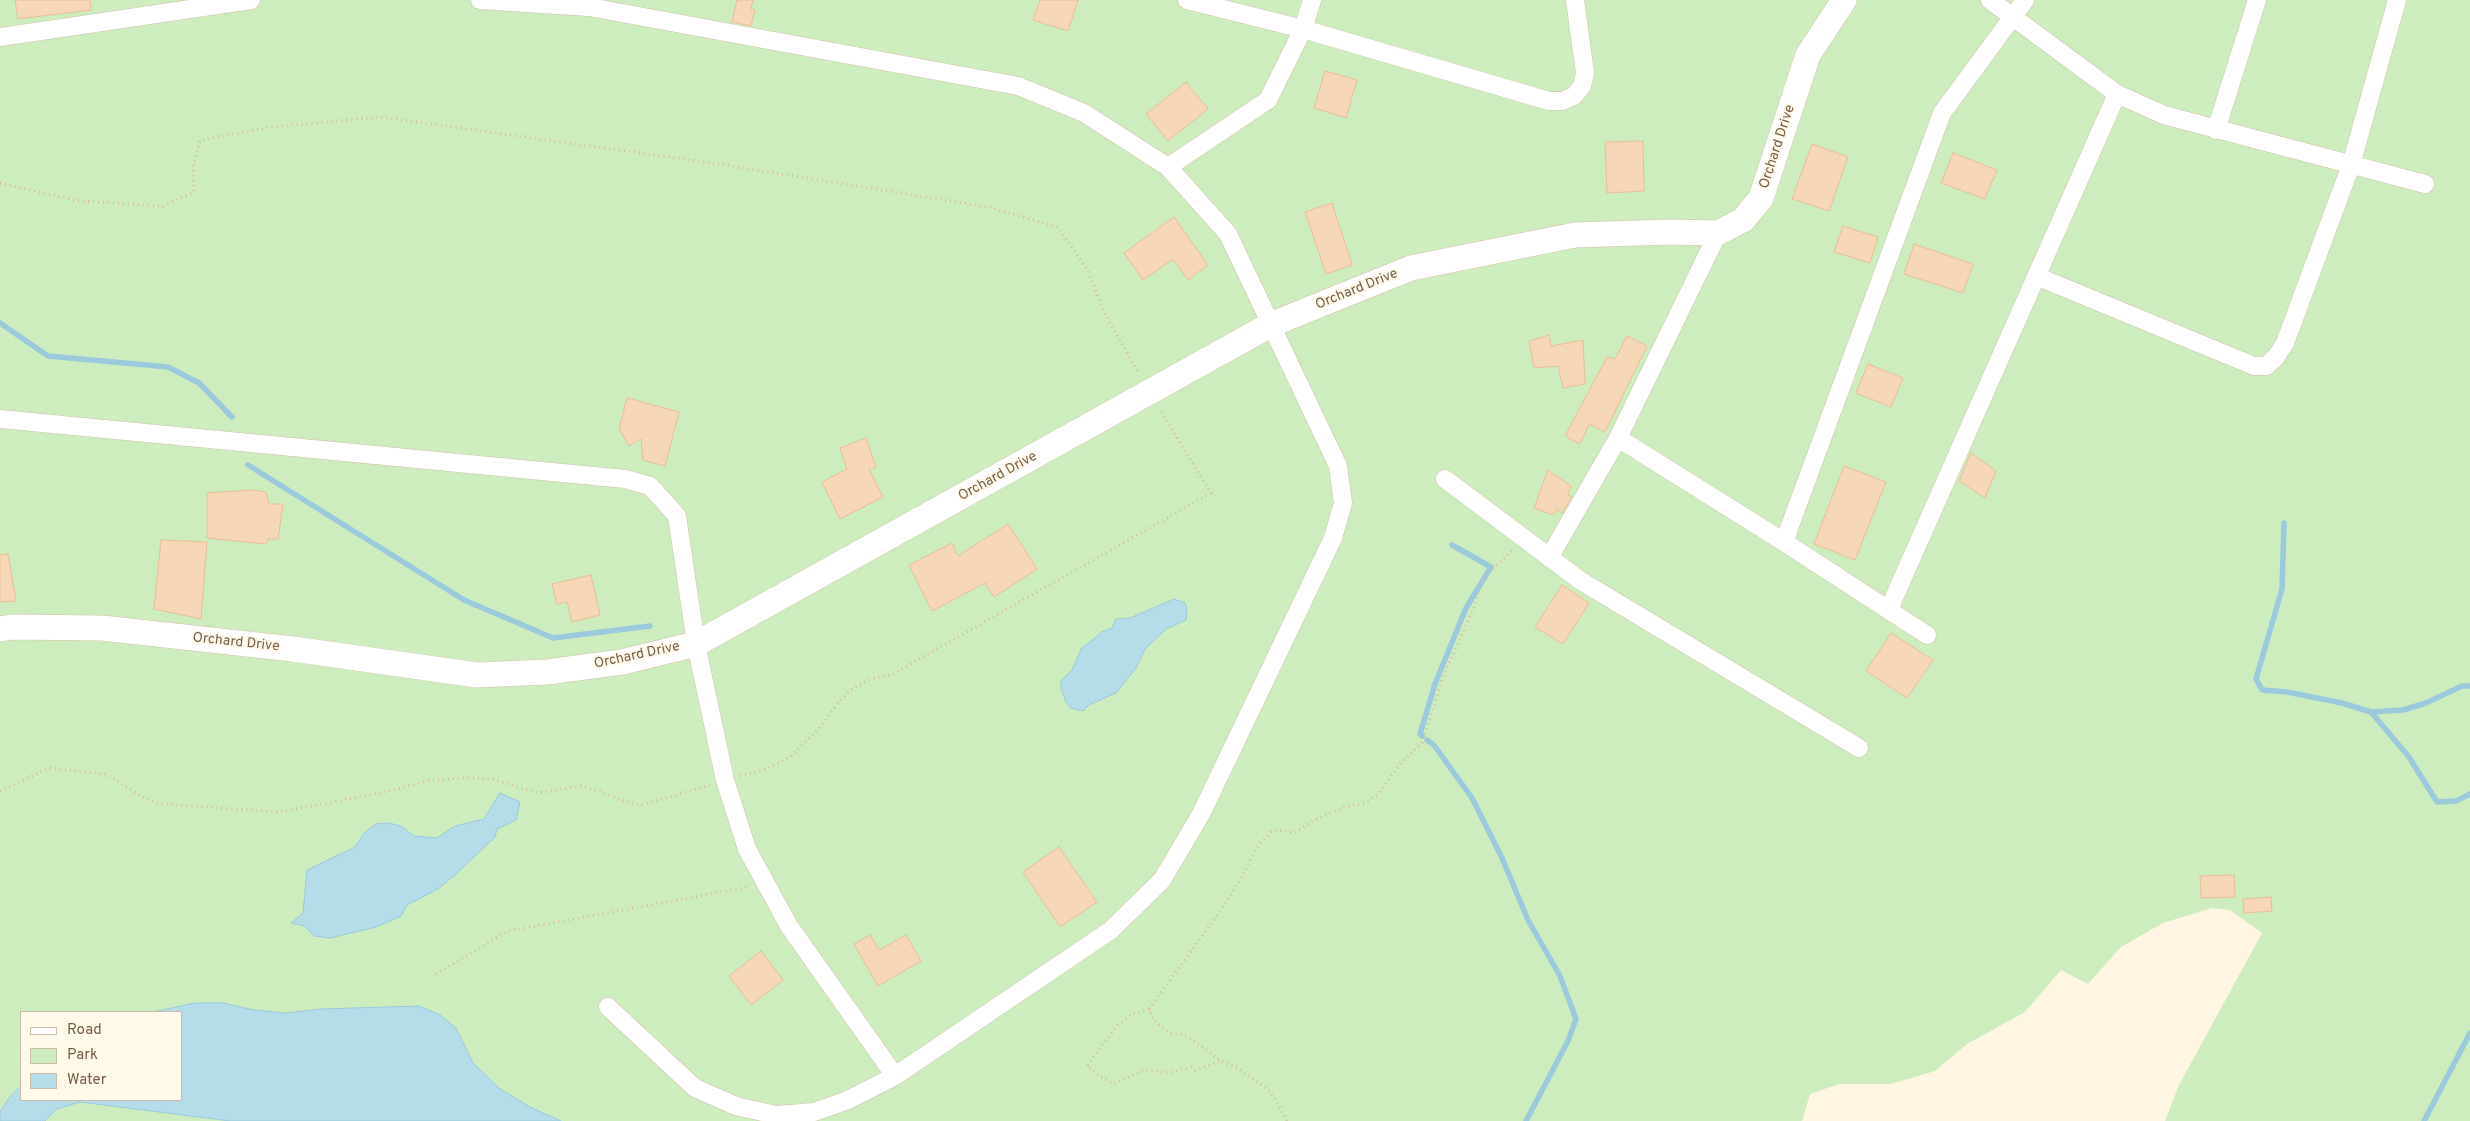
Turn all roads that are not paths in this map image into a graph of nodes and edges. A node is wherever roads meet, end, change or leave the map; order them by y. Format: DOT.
graph roads {
  1 [pos="251,0"];
  2 [pos="480,0"];
  3 [pos="1187,0"];
  4 [pos="1312,0"];
  5 [pos="1575,0"];
  6 [pos="1844,0"];
  7 [pos="1990,0"];
  8 [pos="2024,0"];
  9 [pos="2258,0"];
  10 [pos="2397,0"];
  11 [pos="2012,16"];
  12 [pos="1303,29"];
  13 [pos="0,36"];
  14 [pos="2117,94"];
  15 [pos="2216,130"];
  16 [pos="2350,165"];
  17 [pos="1168,167"];
  18 [pos="2425,184"];
  19 [pos="1718,234"];
  20 [pos="2036,276"];
  21 [pos="1270,325"];
  22 [pos="0,419"];
  23 [pos="1618,438"];
  24 [pos="1445,479"];
  25 [pos="1784,542"];
  26 [pos="1549,558"];
  27 [pos="1889,609"];
  28 [pos="0,629"];
  29 [pos="1927,635"];
  30 [pos="696,644"];
  31 [pos="1860,748"];
  32 [pos="608,1007"];
  33 [pos="895,1076"];
  1 -- 13 [label="street"];
  2 -- 17 [label="street"];
  3 -- 12 [label="street"];
  4 -- 12 [label="street"];
  5 -- 12 [label="street"];
  6 -- 19 [label="street, Orchard Drive"];
  7 -- 11 [label="street"];
  8 -- 11 [label="street"];
  9 -- 15 [label="street"];
  10 -- 16 [label="street"];
  11 -- 14 [label="street"];
  11 -- 25 [label="street"];
  12 -- 17 [label="street"];
  14 -- 15 [label="street"];
  14 -- 20 [label="street"];
  15 -- 16 [label="street"];
  16 -- 18 [label="street"];
  16 -- 20 [label="street"];
  17 -- 21 [label="street"];
  19 -- 21 [label="street, Orchard Drive"];
  19 -- 23 [label="street"];
  20 -- 27 [label="street"];
  21 -- 30 [label="street, Orchard Drive"];
  21 -- 33 [label="street"];
  22 -- 30 [label="street"];
  23 -- 25 [label="street"];
  23 -- 26 [label="street"];
  24 -- 26 [label="street"];
  25 -- 27 [label="street"];
  26 -- 31 [label="street"];
  27 -- 29 [label="street"];
  28 -- 30 [label="street, Orchard Drive"];
  30 -- 33 [label="street"];
  32 -- 33 [label="street"];
}
